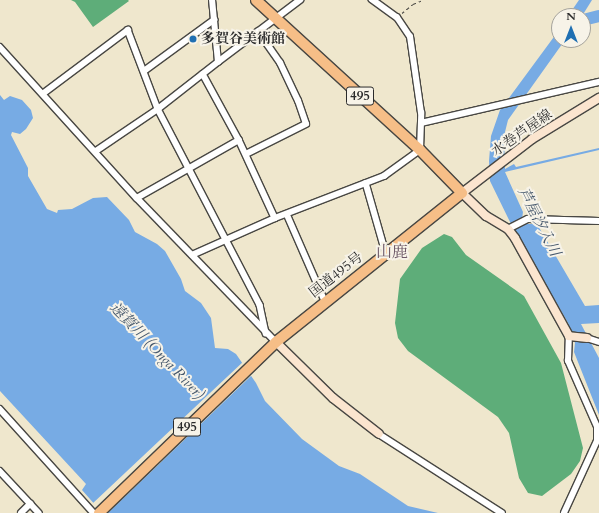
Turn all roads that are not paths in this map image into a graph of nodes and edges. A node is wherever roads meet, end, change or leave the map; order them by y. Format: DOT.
graph roads {
  1 [pos="212,0"];
  2 [pos="256,0"];
  3 [pos="300,0"];
  4 [pos="372,0"];
  5 [pos="214,20"];
  6 [pos="276,20"];
  7 [pos="258,32"];
  8 [pos="0,47"];
  9 [pos="218,62"];
  10 [pos="144,71"];
  11 [pos="203,74"];
  12 [pos="599,82"];
  13 [pos="44,94"];
  14 [pos="599,98"];
  15 [pos="158,109"];
  16 [pos="421,124"];
  17 [pos="239,140"];
  18 [pos="420,150"];
  19 [pos="96,151"];
  20 [pos="246,154"];
  21 [pos="190,169"];
  22 [pos="366,183"];
  23 [pos="462,194"];
  24 [pos="137,198"];
  25 [pos="287,214"];
  26 [pos="275,218"];
  27 [pos="599,221"];
  28 [pos="509,229"];
  29 [pos="224,240"];
  30 [pos="386,253"];
  31 [pos="192,255"];
  32 [pos="325,301"];
  33 [pos="266,333"];
  34 [pos="570,336"];
  35 [pos="587,338"];
  36 [pos="276,342"];
  37 [pos="599,342"];
  38 [pos="0,408"];
  39 [pos="379,434"];
  40 [pos="0,471"];
  41 [pos="30,504"];
  42 [pos="21,513"];
  43 [pos="39,513"];
  44 [pos="94,513"];
  45 [pos="99,513"];
  46 [pos="502,513"];
  47 [pos="564,513"];
  1 -- 5 [label="street"];
  2 -- 6 [label="highway, 495"];
  3 -- 6 [label="street"];
  4 -- 16 [label="street"];
  5 -- 9 [label="street"];
  5 -- 10 [label="street"];
  6 -- 7 [label="street"];
  6 -- 18 [label="highway, 495"];
  7 -- 9 [label="street"];
  7 -- 20 [label="street"];
  8 -- 13 [label="street"];
  9 -- 11 [label="street"];
  10 -- 13 [label="street"];
  10 -- 15 [label="street"];
  11 -- 15 [label="street"];
  11 -- 17 [label="street"];
  12 -- 16 [label="street"];
  13 -- 19 [label="street"];
  14 -- 23 [label="street, 水巻芦屋線"];
  15 -- 19 [label="street"];
  15 -- 21 [label="street"];
  16 -- 18 [label="street"];
  17 -- 20 [label="street"];
  17 -- 21 [label="street"];
  18 -- 22 [label="street"];
  18 -- 23 [label="highway, 495"];
  19 -- 24 [label="street"];
  20 -- 26 [label="street"];
  21 -- 24 [label="street"];
  21 -- 29 [label="street"];
  22 -- 25 [label="street"];
  22 -- 30 [label="street"];
  23 -- 28 [label="street"];
  23 -- 30 [label="highway, 国道495号 / 495"];
  24 -- 31 [label="street"];
  25 -- 26 [label="street"];
  25 -- 32 [label="street"];
  26 -- 29 [label="street"];
  27 -- 28 [label="street"];
  28 -- 34 [label="street"];
  29 -- 31 [label="street"];
  29 -- 33 [label="street"];
  30 -- 32 [label="highway, 国道495号 / 495"];
  31 -- 33 [label="street"];
  32 -- 36 [label="highway, 国道495号 / 495"];
  33 -- 36 [label="street"];
  34 -- 35 [label="street"];
  34 -- 47 [label="street"];
  35 -- 37 [label="street"];
  36 -- 39 [label="street"];
  36 -- 45 [label="highway, 国道495号 / 495"];
  38 -- 44 [label="street"];
  39 -- 46 [label="street"];
  40 -- 41 [label="street"];
  41 -- 42 [label="street"];
  41 -- 43 [label="street"];
}
